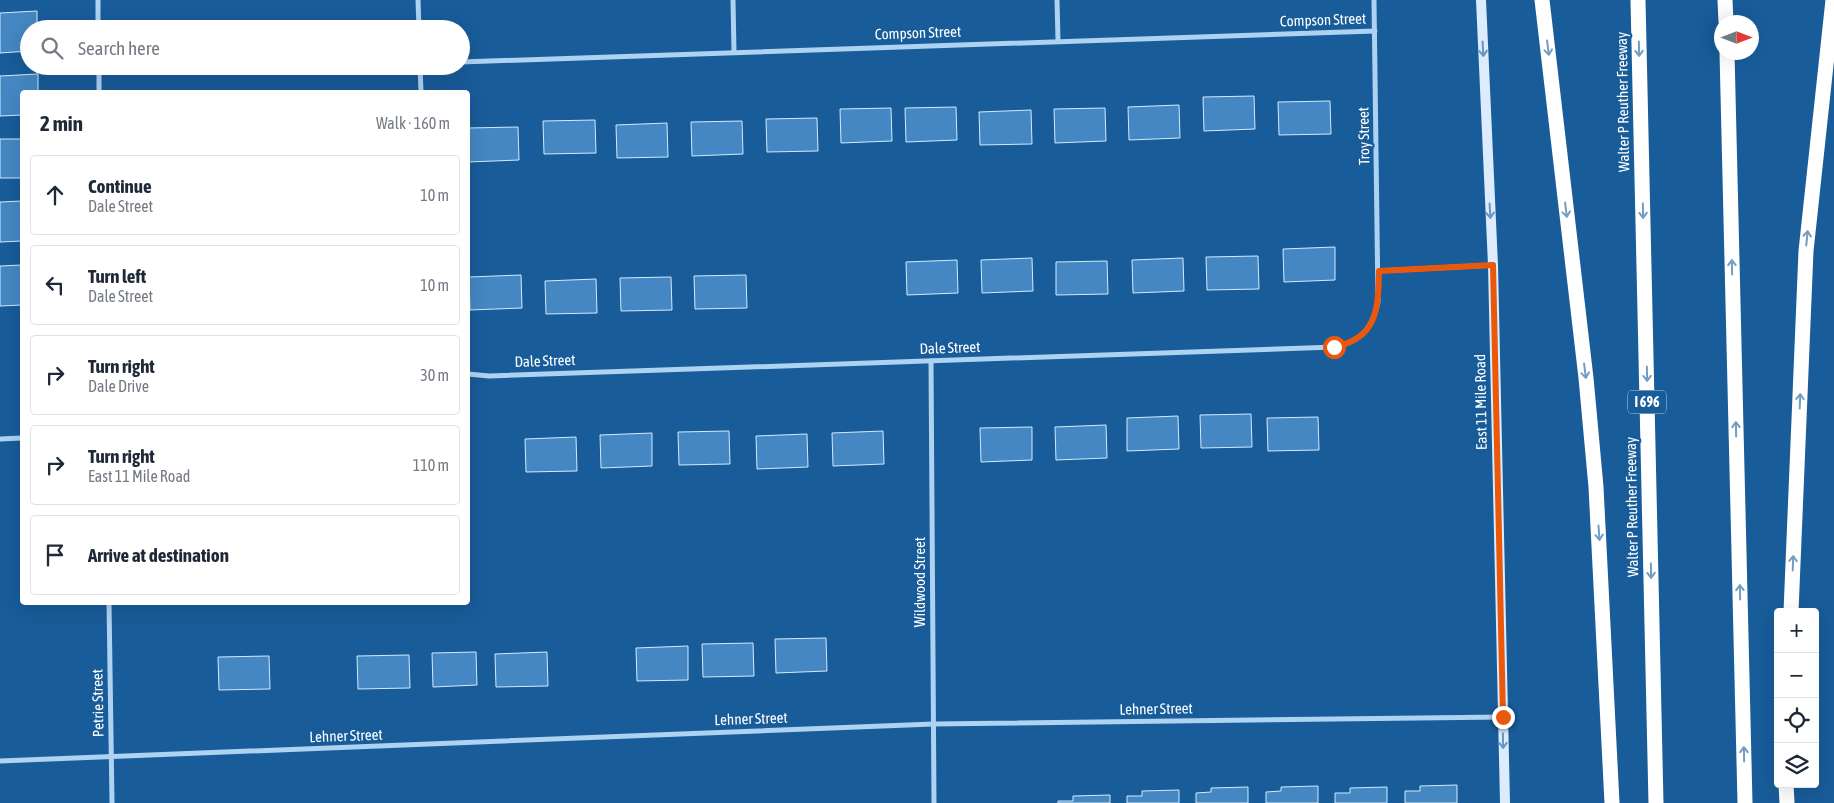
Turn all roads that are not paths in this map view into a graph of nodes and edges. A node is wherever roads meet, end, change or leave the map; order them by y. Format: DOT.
graph roads {
  1 [pos="98,0"];
  2 [pos="418,0"];
  3 [pos="733,0"];
  4 [pos="1057,0"];
  5 [pos="1374,0"];
  6 [pos="1480,0"];
  7 [pos="1542,0"];
  8 [pos="1638,0"];
  9 [pos="1725,0"];
  10 [pos="1833,0"];
  11 [pos="1726,15"];
  12 [pos="98,20"];
  13 [pos="419,20"];
  14 [pos="1375,31"];
  15 [pos="1058,40"];
  16 [pos="734,52"];
  17 [pos="1726,60"];
  18 [pos="470,62"];
  19 [pos="99,75"];
  20 [pos="420,75"];
  21 [pos="99,90"];
  22 [pos="421,90"];
  23 [pos="1493,265"];
  24 [pos="1379,271"];
  25 [pos="932,361"];
  26 [pos="470,374"];
  27 [pos="20,438"];
  28 [pos="0,439"];
  29 [pos="109,605"];
  30 [pos="1791,608"];
  31 [pos="1503,717"];
  32 [pos="933,724"];
  33 [pos="111,758"];
  34 [pos="0,761"];
  35 [pos="1786,788"];
  36 [pos="112,803"];
  37 [pos="934,803"];
  38 [pos="1505,803"];
  39 [pos="1612,803"];
  40 [pos="1656,803"];
  41 [pos="1745,803"];
  42 [pos="1787,803"];
  1 -- 12 [label="street"];
  2 -- 13 [label="street"];
  3 -- 16 [label="street"];
  4 -- 15 [label="street"];
  5 -- 14 [label="street, Troy Street"];
  6 -- 23 [label="main road, East 11 Mile Road, one-way"];
  7 -- 39 [label="highway, one-way"];
  8 -- 40 [label="highway, Walter P Reuther Freeway / I 696, one-way"];
  9 -- 11 [label="highway"];
  30 -- 10 [label="highway, one-way"];
  14 -- 15 [label="street, Compson Street"];
  14 -- 24 [label="street, Troy Street"];
  15 -- 16 [label="street, Compson Street"];
  16 -- 18 [label="street, Compson Street"];
  41 -- 17 [label="highway, one-way"];
  19 -- 21 [label="street"];
  20 -- 22 [label="street"];
  23 -- 24 [label="street"];
  23 -- 31 [label="main road, East 11 Mile Road"];
  24 -- 25 [label="street, Dale Street"];
  25 -- 26 [label="street, Dale Street"];
  25 -- 32 [label="street, Wildwood Street"];
  27 -- 28 [label="street"];
  29 -- 33 [label="street, Petrie Street"];
  31 -- 32 [label="street, Lehner Street"];
  31 -- 38 [label="main road, East 11 Mile Road, one-way"];
  32 -- 33 [label="street, Lehner Street"];
  32 -- 37 [label="street, Wildwood Street"];
  33 -- 34 [label="street, Lehner Street"];
  33 -- 36 [label="street, Petrie Street"];
  35 -- 42 [label="highway"];
}
